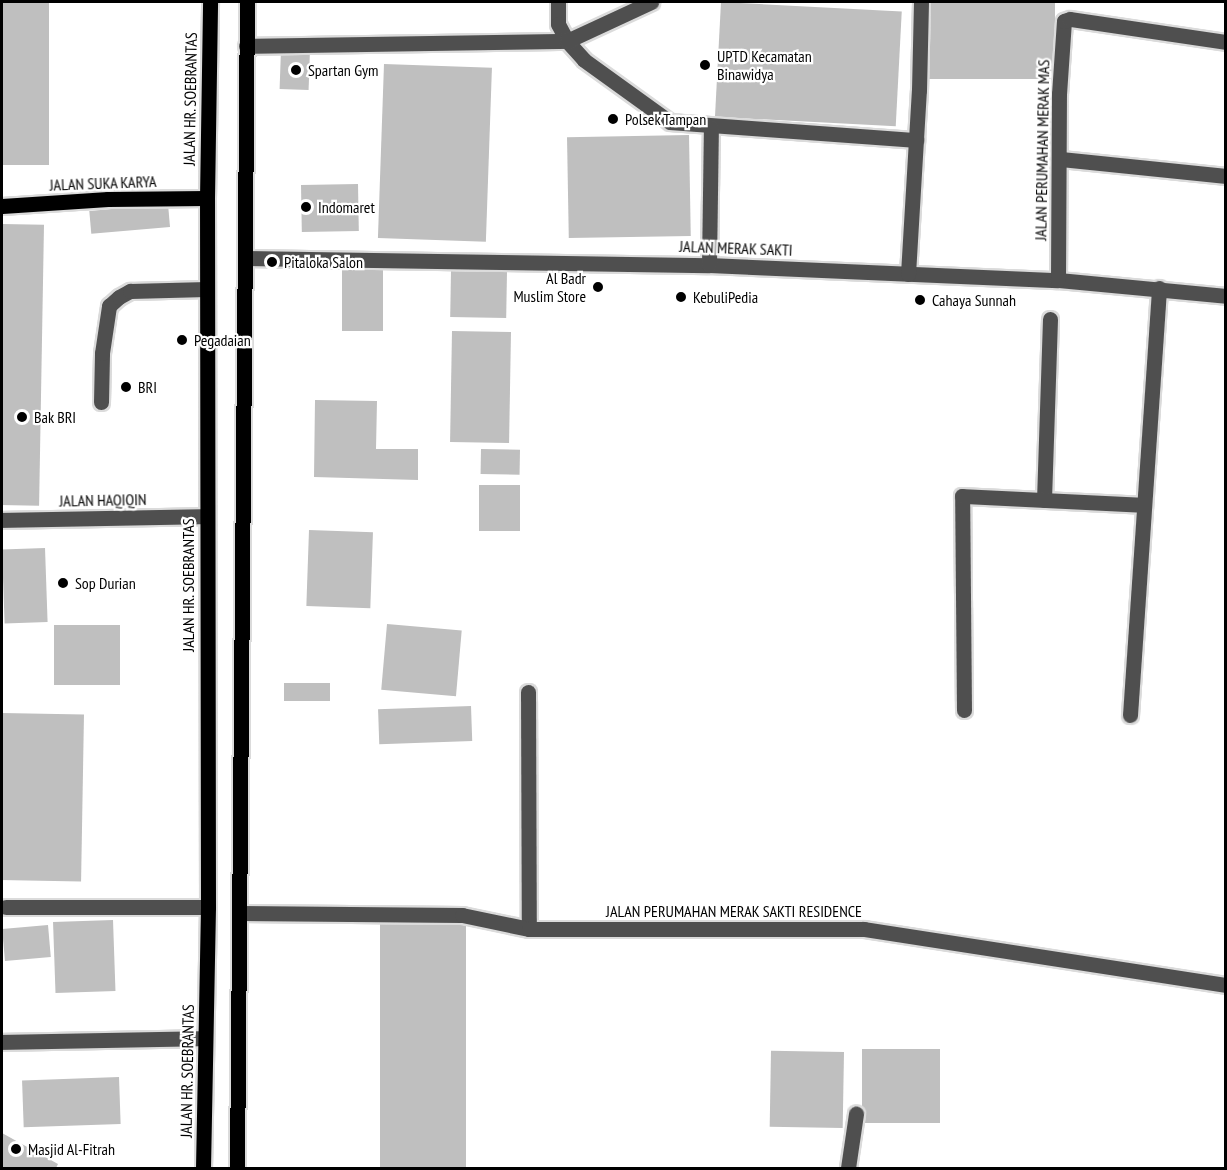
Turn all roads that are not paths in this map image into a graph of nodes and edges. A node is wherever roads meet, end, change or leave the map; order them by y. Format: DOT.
graph roads {
  1 [pos="210,2"];
  2 [pos="246,2"];
  3 [pos="558,2"];
  4 [pos="651,2"];
  5 [pos="921,2"];
  6 [pos="567,40"];
  7 [pos="1226,42"];
  8 [pos="246,46"];
  9 [pos="711,127"];
  10 [pos="916,140"];
  11 [pos="1061,159"];
  12 [pos="1226,176"];
  13 [pos="207,198"];
  14 [pos="2,206"];
  15 [pos="245,258"];
  16 [pos="709,265"];
  17 [pos="908,274"];
  18 [pos="1058,280"];
  19 [pos="1160,288"];
  20 [pos="207,289"];
  21 [pos="1226,296"];
  22 [pos="1050,319"];
  23 [pos="101,402"];
  24 [pos="1044,500"];
  25 [pos="1144,505"];
  26 [pos="206,516"];
  27 [pos="2,520"];
  28 [pos="528,692"];
  29 [pos="964,710"];
  30 [pos="1130,715"];
  31 [pos="6,907"];
  32 [pos="208,907"];
  33 [pos="239,913"];
  34 [pos="529,929"];
  35 [pos="1226,985"];
  36 [pos="205,1038"];
  37 [pos="2,1042"];
  38 [pos="856,1114"];
  39 [pos="203,1168"];
  40 [pos="237,1168"];
  41 [pos="848,1168"];
  1 -- 13 [label="main road, JALAN HR. SOEBRANTAS"];
  2 -- 8 [label="main road"];
  3 -- 6 [label="street"];
  4 -- 6 [label="street"];
  5 -- 10 [label="street"];
  6 -- 8 [label="street"];
  6 -- 9 [label="street"];
  7 -- 11 [label="street, JALAN PERUMAHAN MERAK MAS"];
  8 -- 15 [label="main road"];
  9 -- 10 [label="street"];
  9 -- 16 [label="street"];
  10 -- 17 [label="street"];
  11 -- 12 [label="street"];
  11 -- 18 [label="street, JALAN PERUMAHAN MERAK MAS"];
  13 -- 14 [label="main road, JALAN SUKA KARYA"];
  13 -- 20 [label="main road, JALAN HR. SOEBRANTAS"];
  15 -- 16 [label="street, JALAN MERAK SAKTI"];
  15 -- 33 [label="main road"];
  16 -- 17 [label="street, JALAN MERAK SAKTI"];
  17 -- 18 [label="street, JALAN MERAK SAKTI"];
  18 -- 19 [label="street, JALAN MERAK SAKTI"];
  19 -- 21 [label="street, JALAN MERAK SAKTI"];
  19 -- 25 [label="street"];
  20 -- 23 [label="street"];
  20 -- 26 [label="main road, JALAN HR. SOEBRANTAS"];
  22 -- 24 [label="street"];
  24 -- 25 [label="street"];
  24 -- 29 [label="street"];
  25 -- 30 [label="street"];
  26 -- 27 [label="street, JALAN HAQIQIN"];
  26 -- 32 [label="main road, JALAN HR. SOEBRANTAS"];
  28 -- 34 [label="street"];
  31 -- 32 [label="street"];
  32 -- 36 [label="main road, JALAN HR. SOEBRANTAS"];
  33 -- 34 [label="street, JALAN PERUMAHAN MERAK SAKTI RESIDENCE"];
  33 -- 40 [label="main road"];
  34 -- 35 [label="street, JALAN PERUMAHAN MERAK SAKTI RESIDENCE"];
  36 -- 37 [label="street"];
  36 -- 39 [label="main road, JALAN HR. SOEBRANTAS"];
  38 -- 41 [label="street"];
}
